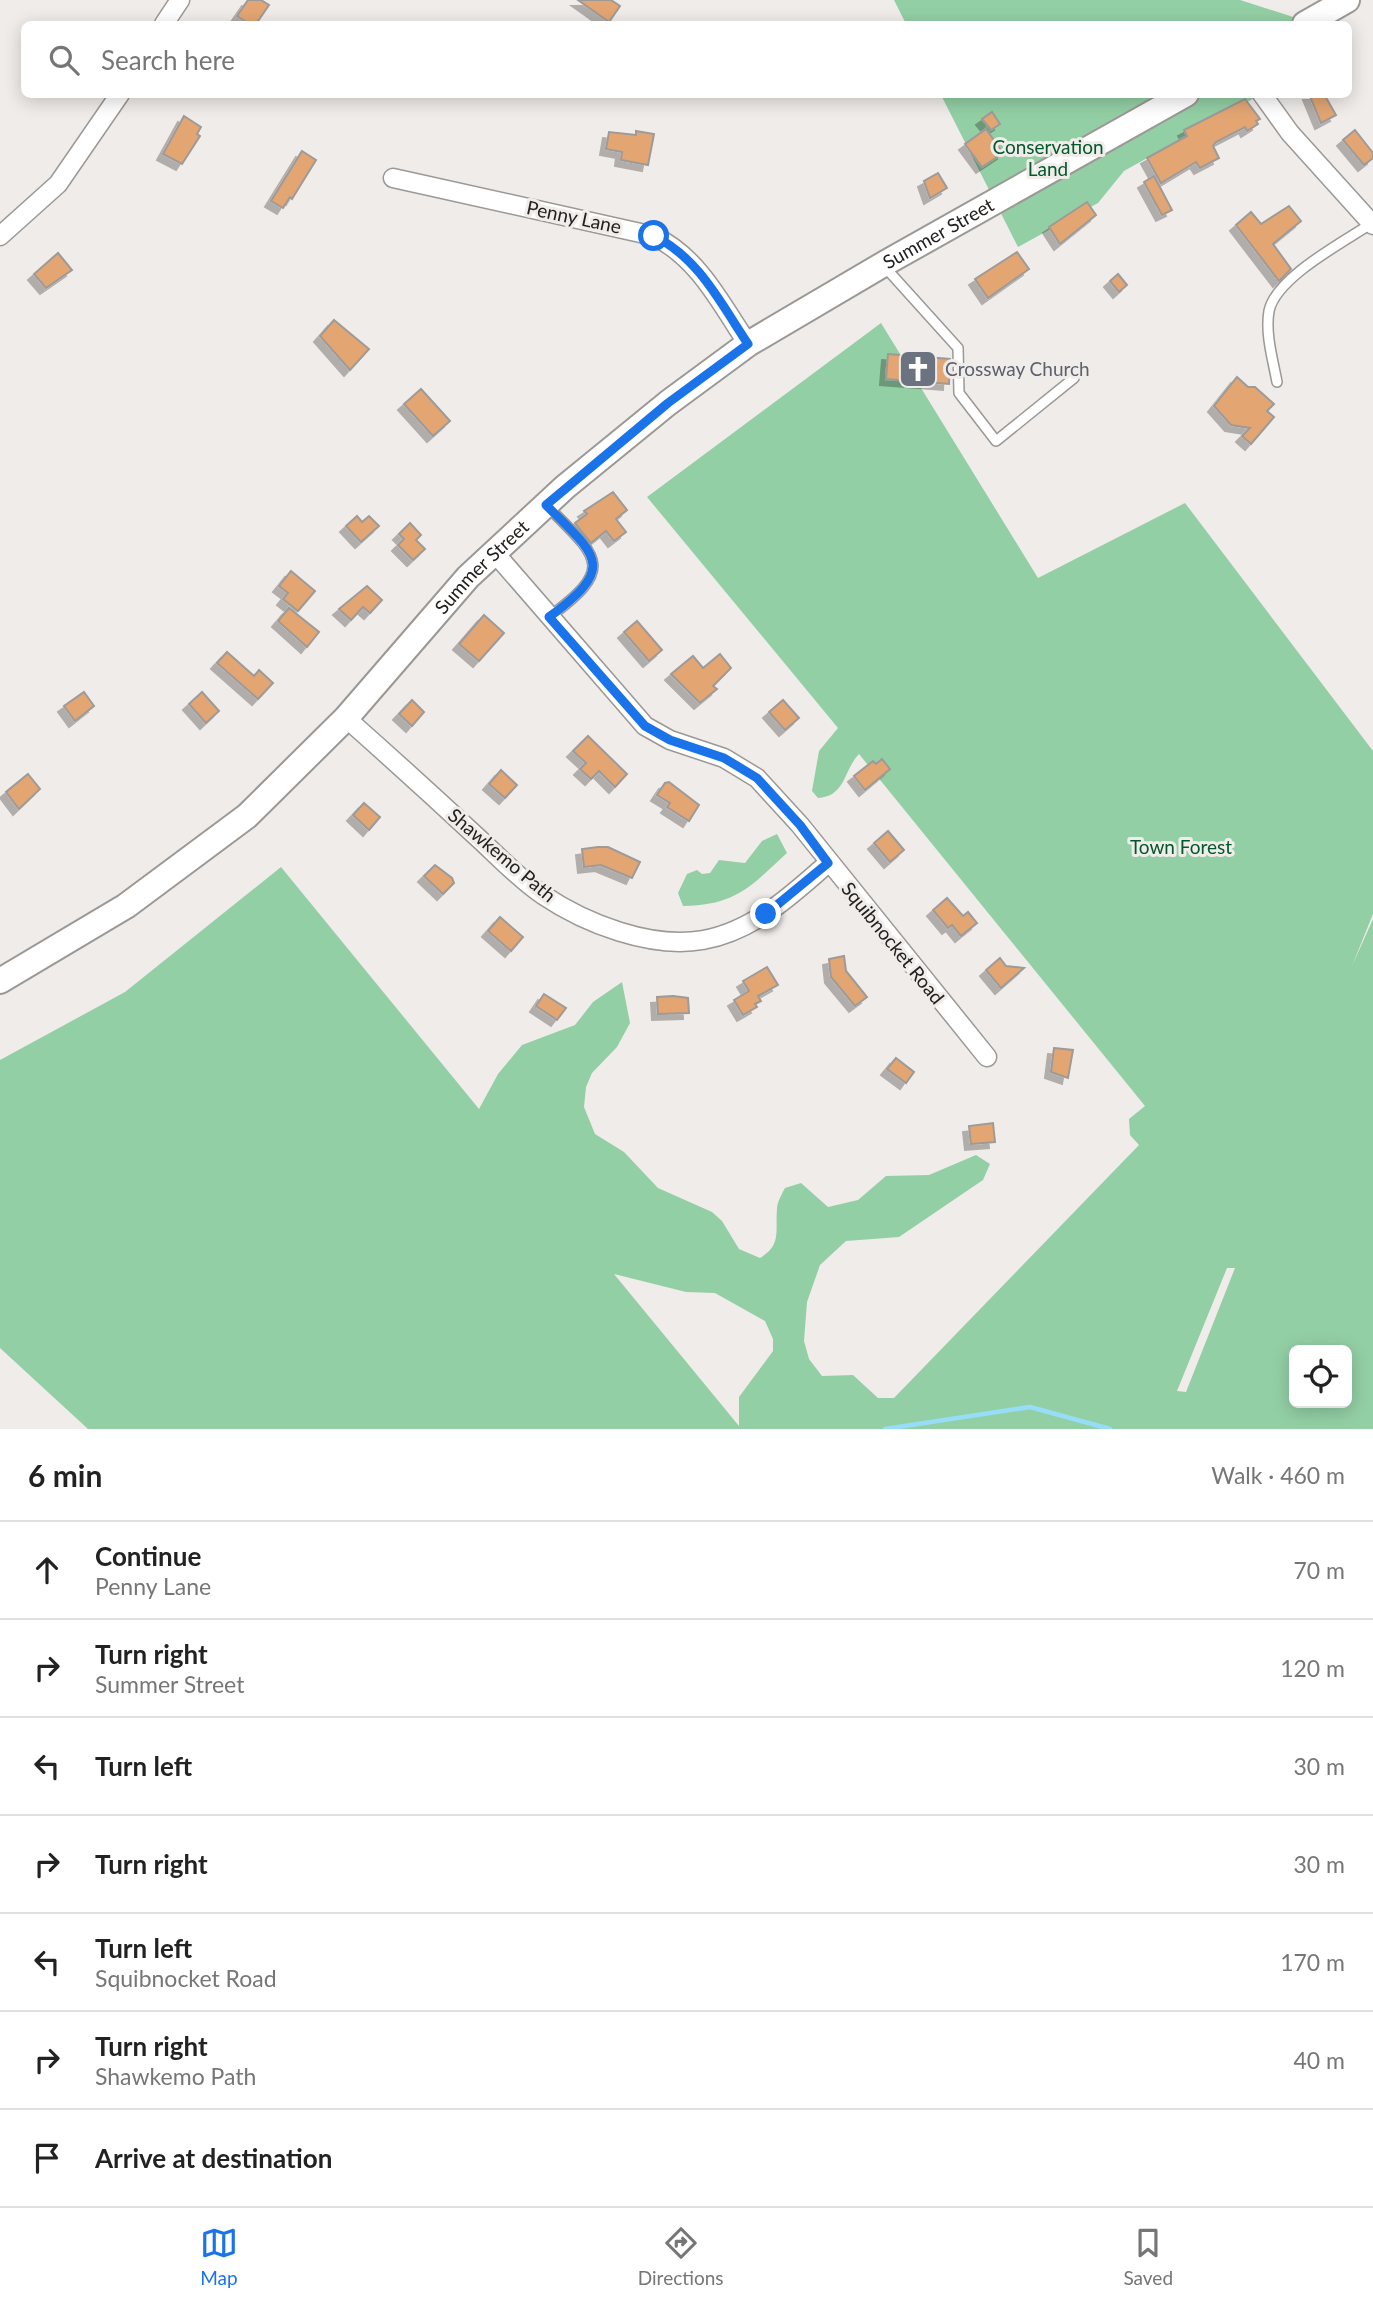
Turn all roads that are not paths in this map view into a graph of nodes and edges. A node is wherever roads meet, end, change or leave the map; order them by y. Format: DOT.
graph roads {
  1 [pos="180,0"];
  2 [pos="1347,0"];
  3 [pos="166,21"];
  4 [pos="1311,21"];
  5 [pos="117,98"];
  6 [pos="1179,98"];
  7 [pos="1265,98"];
  8 [pos="393,178"];
  9 [pos="1373,224"];
  10 [pos="0,236"];
  11 [pos="883,264"];
  12 [pos="748,344"];
  13 [pos="1074,378"];
  14 [pos="1277,382"];
  15 [pos="546,505"];
  16 [pos="494,552"];
  17 [pos="549,617"];
  18 [pos="346,718"];
  19 [pos="828,863"];
  20 [pos="0,981"];
  21 [pos="987,1057"];
  1 -- 3 [label="street"];
  2 -- 4 [label="main road"];
  5 -- 10 [label="street"];
  6 -- 11 [label="main road, Summer Street"];
  7 -- 9 [label="street"];
  8 -- 12 [label="street, Penny Lane"];
  9 -- 14 [label="lane"];
  11 -- 12 [label="main road, Summer Street"];
  11 -- 13 [label="lane"];
  12 -- 15 [label="main road, Summer Street"];
  15 -- 16 [label="main road, Summer Street"];
  15 -- 17 [label="lane"];
  16 -- 17 [label="street, Squibnocket Road"];
  16 -- 18 [label="main road, Summer Street"];
  17 -- 19 [label="street, Squibnocket Road"];
  18 -- 19 [label="street, Shawkemo Path"];
  18 -- 20 [label="main road, Summer Street"];
  19 -- 21 [label="street, Squibnocket Road"];
}
